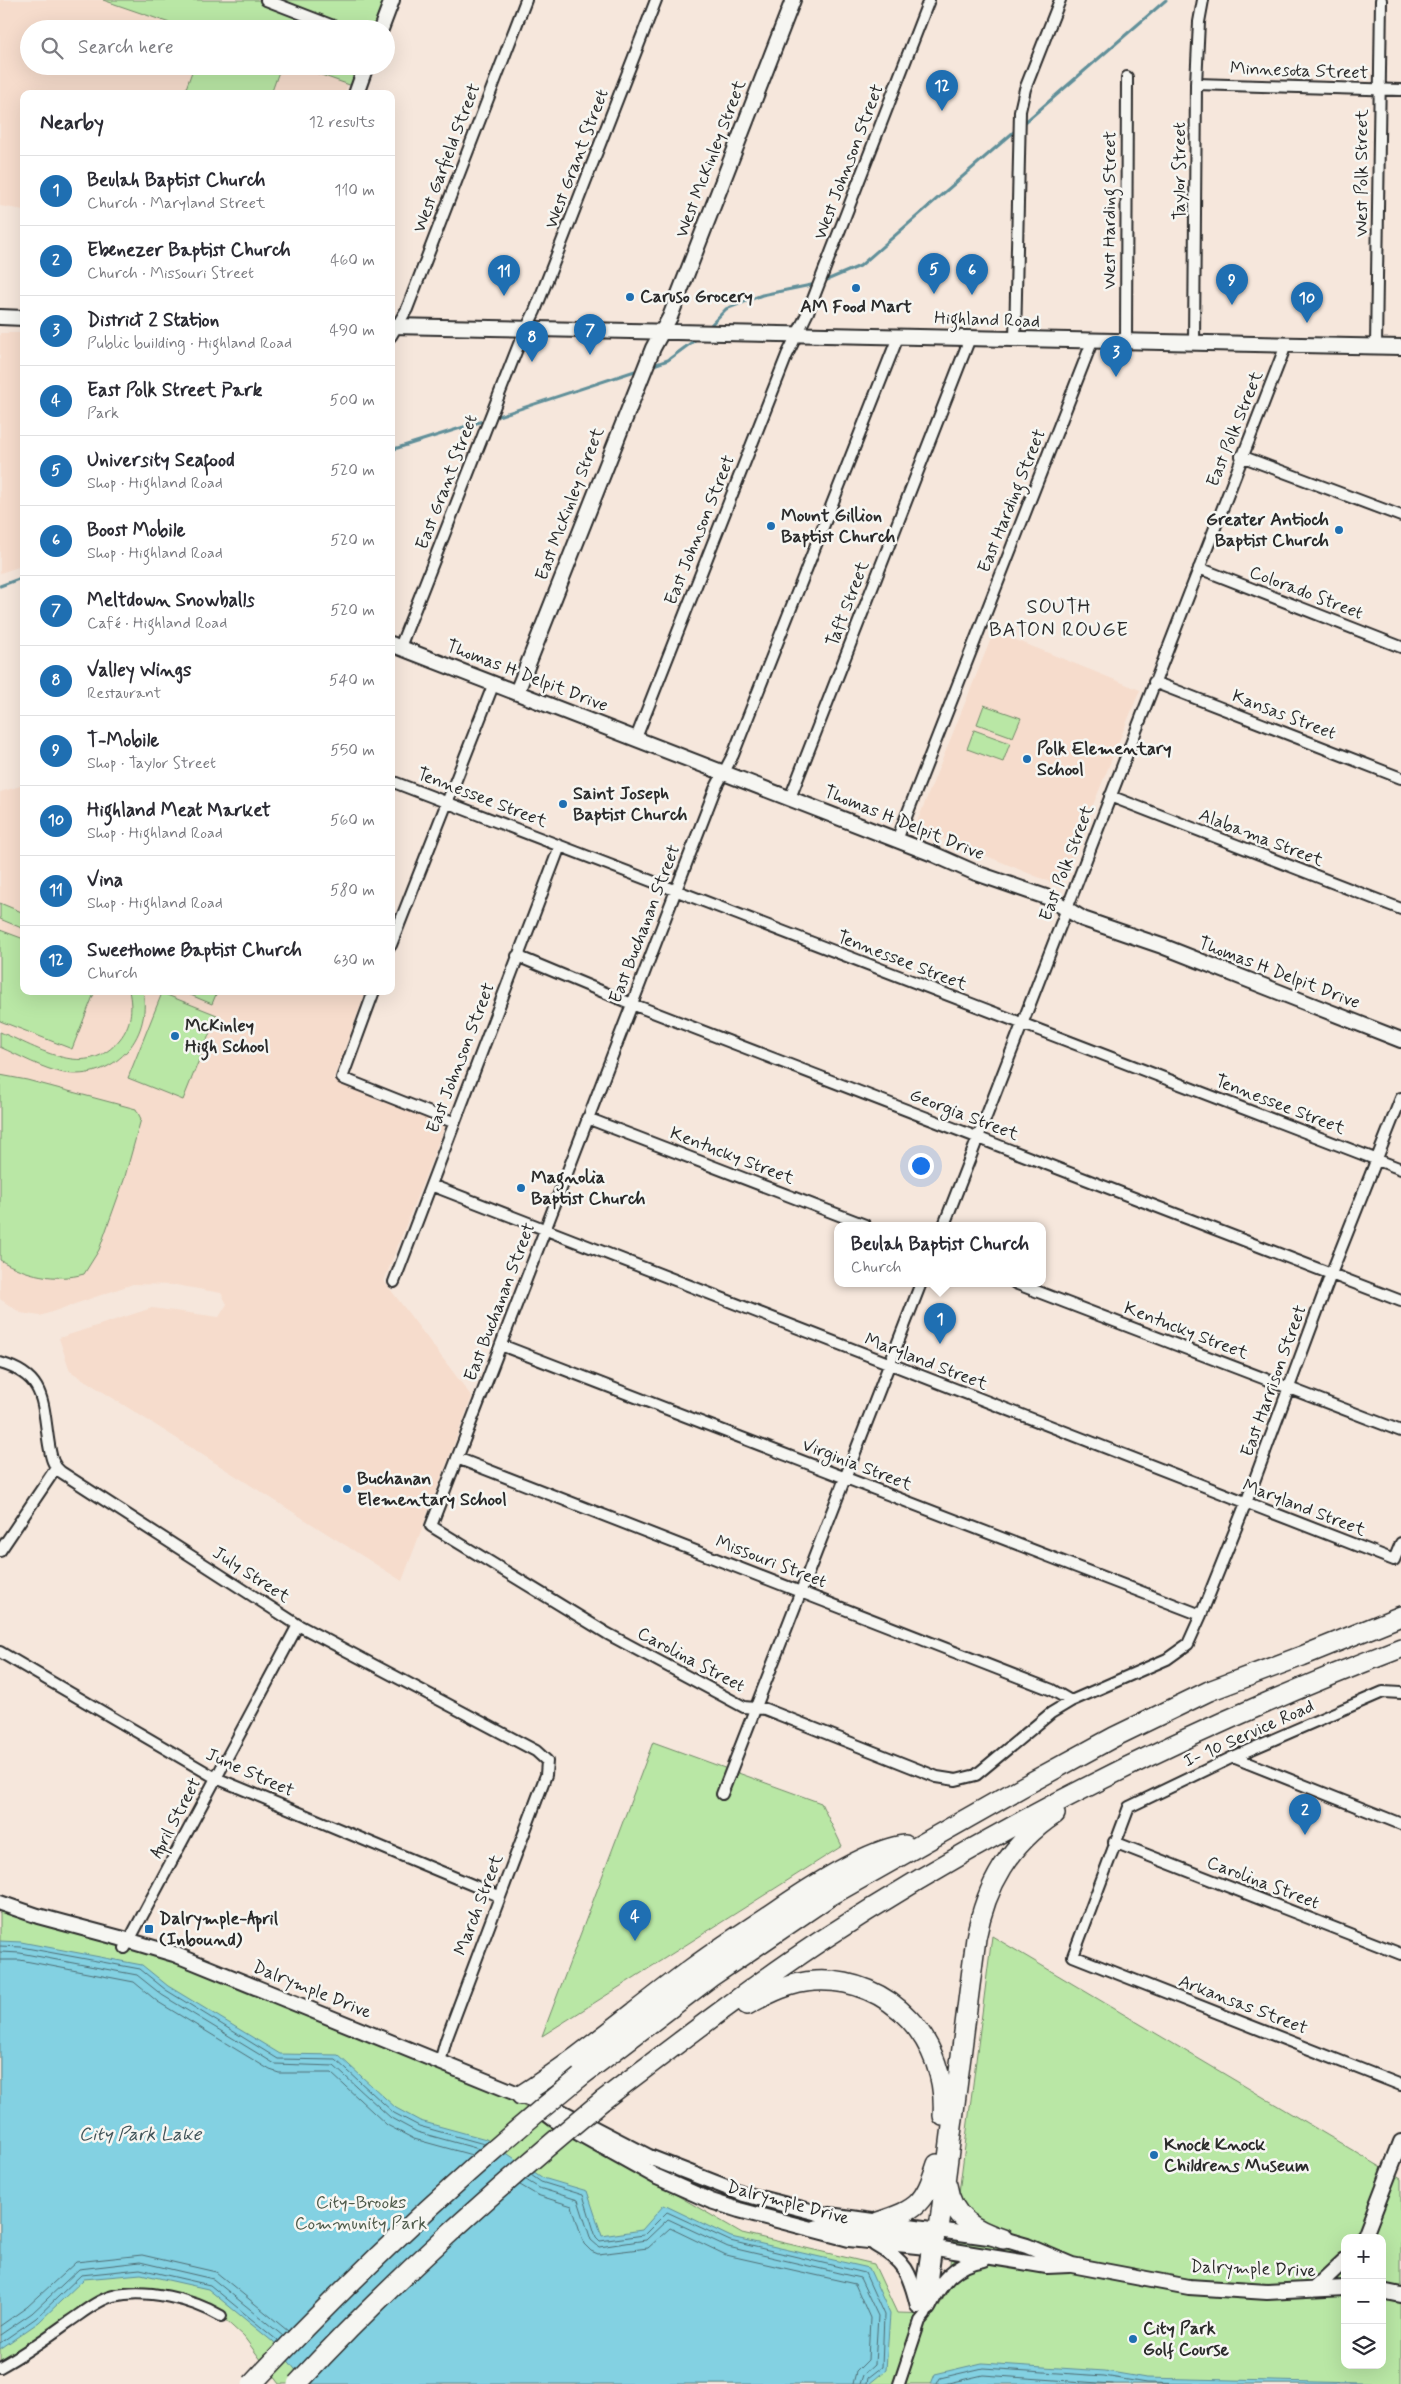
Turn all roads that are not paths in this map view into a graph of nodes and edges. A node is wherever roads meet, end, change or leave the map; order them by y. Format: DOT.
graph roads {
  1 [pos="266,0"];
  2 [pos="392,0"];
  3 [pos="526,0"];
  4 [pos="656,0"];
  5 [pos="793,0"];
  6 [pos="929,0"];
  7 [pos="1060,0"];
  8 [pos="1203,0"];
  9 [pos="1381,0"];
  10 [pos="318,20"];
  11 [pos="384,20"];
  12 [pos="363,75"];
  13 [pos="1126,77"];
  14 [pos="1196,84"];
  15 [pos="357,90"];
  16 [pos="1379,90"];
  17 [pos="1401,90"];
  18 [pos="0,317"];
  19 [pos="20,318"];
  20 [pos="395,326"];
  21 [pos="395,329"];
  22 [pos="526,329"];
  23 [pos="661,332"];
  24 [pos="797,334"];
  25 [pos="898,336"];
  26 [pos="970,338"];
  27 [pos="1015,340"];
  28 [pos="1092,342"];
  29 [pos="1126,342"];
  30 [pos="1194,343"];
  31 [pos="1286,345"];
  32 [pos="1376,347"];
  33 [pos="1401,347"];
  34 [pos="1242,456"];
  35 [pos="1401,516"];
  36 [pos="1199,568"];
  37 [pos="396,645"];
  38 [pos="1401,647"];
  39 [pos="1154,682"];
  40 [pos="494,683"];
  41 [pos="517,692"];
  42 [pos="636,738"];
  43 [pos="724,773"];
  44 [pos="1401,778"];
  45 [pos="395,782"];
  46 [pos="1110,796"];
  47 [pos="790,798"];
  48 [pos="447,802"];
  49 [pos="897,840"];
  50 [pos="560,846"];
  51 [pos="676,890"];
  52 [pos="1066,908"];
  53 [pos="1401,909"];
  54 [pos="395,935"];
  55 [pos="517,956"];
  56 [pos="373,995"];
  57 [pos="632,1004"];
  58 [pos="1021,1024"];
  59 [pos="1401,1040"];
  60 [pos="1401,1098"];
  61 [pos="588,1118"];
  62 [pos="453,1122"];
  63 [pos="978,1138"];
  64 [pos="1376,1159"];
  65 [pos="1401,1169"];
  66 [pos="430,1185"];
  67 [pos="857,1222"];
  68 [pos="945,1222"];
  69 [pos="544,1230"];
  70 [pos="1331,1274"];
  71 [pos="394,1282"];
  72 [pos="920,1287"];
  73 [pos="1025,1287"];
  74 [pos="1401,1300"];
  75 [pos="500,1345"];
  76 [pos="0,1363"];
  77 [pos="888,1365"];
  78 [pos="1290,1388"];
  79 [pos="1401,1431"];
  80 [pos="457,1458"];
  81 [pos="56,1468"];
  82 [pos="845,1477"];
  83 [pos="1246,1503"];
  84 [pos="431,1526"];
  85 [pos="1401,1543"];
  86 [pos="0,1551"];
  87 [pos="802,1592"];
  88 [pos="1401,1606"];
  89 [pos="1201,1615"];
  90 [pos="1394,1618"];
  91 [pos="298,1625"];
  92 [pos="1401,1648"];
  93 [pos="0,1652"];
  94 [pos="1401,1693"];
  95 [pos="1072,1701"];
  96 [pos="756,1709"];
  97 [pos="1233,1757"];
  98 [pos="547,1761"];
  99 [pos="1135,1762"];
  100 [pos="216,1778"];
  101 [pos="956,1780"];
  102 [pos="722,1794"];
  103 [pos="1401,1824"];
  104 [pos="926,1842"];
  105 [pos="1114,1842"];
  106 [pos="500,1896"];
  107 [pos="0,1903"];
  108 [pos="127,1944"];
  109 [pos="1401,1954"];
  110 [pos="665,2052"];
  111 [pos="440,2062"];
  112 [pos="1401,2085"];
  113 [pos="521,2095"];
  114 [pos="1401,2142"];
  115 [pos="941,2169"];
  116 [pos="878,2222"];
  117 [pos="811,2228"];
  118 [pos="1365,2234"];
  119 [pos="933,2239"];
  120 [pos="1003,2239"];
  121 [pos="870,2242"];
  122 [pos="996,2258"];
  123 [pos="1341,2264"];
  124 [pos="1072,2265"];
  125 [pos="1341,2288"];
  126 [pos="1313,2290"];
  127 [pos="923,2307"];
  128 [pos="220,2316"];
  129 [pos="0,2367"];
  130 [pos="252,2384"];
  131 [pos="297,2384"];
  132 [pos="899,2384"];
  1 -- 10 [label="street"];
  2 -- 11 [label="street"];
  3 -- 20 [label="street, West Garfield Street"];
  4 -- 22 [label="street, West Grant Street"];
  5 -- 23 [label="street, West McKinley Street"];
  6 -- 24 [label="street, West Johnson Street"];
  7 -- 27 [label="street"];
  8 -- 14 [label="street, Taylor Street"];
  9 -- 16 [label="street, West Polk Street"];
  12 -- 15 [label="street"];
  13 -- 29 [label="street, West Harding Street"];
  14 -- 16 [label="street, Minnesota Street"];
  14 -- 30 [label="street, Taylor Street"];
  16 -- 17 [label="street, Minnesota Street"];
  16 -- 32 [label="street, West Polk Street"];
  18 -- 19 [label="street"];
  21 -- 22 [label="street, Highland Road"];
  22 -- 23 [label="street, Highland Road"];
  22 -- 37 [label="street, East Grant Street"];
  23 -- 24 [label="street, Highland Road"];
  23 -- 41 [label="street, East McKinley Street"];
  24 -- 25 [label="street, Highland Road"];
  24 -- 42 [label="street, East Johnson Street"];
  25 -- 26 [label="street, Highland Road"];
  25 -- 43 [label="street, East Buchanan Street"];
  26 -- 27 [label="street, Highland Road"];
  26 -- 47 [label="street, Taft Street"];
  27 -- 28 [label="street, Highland Road"];
  28 -- 29 [label="street, Highland Road"];
  28 -- 49 [label="street, East Harding Street"];
  29 -- 30 [label="street, Highland Road"];
  30 -- 31 [label="street, Highland Road"];
  31 -- 32 [label="street, Highland Road"];
  31 -- 34 [label="street, East Polk Street"];
  32 -- 33 [label="street, Highland Road"];
  34 -- 35 [label="street"];
  34 -- 36 [label="street, East Polk Street"];
  36 -- 38 [label="street, Colorado Street"];
  36 -- 39 [label="street, East Polk Street"];
  37 -- 40 [label="street, Thomas H Delpit Drive"];
  39 -- 44 [label="street, Kansas Street"];
  39 -- 46 [label="street, East Polk Street"];
  40 -- 41 [label="street, Thomas H Delpit Drive"];
  40 -- 48 [label="street"];
  41 -- 42 [label="street, Thomas H Delpit Drive"];
  42 -- 43 [label="street, Thomas H Delpit Drive"];
  43 -- 47 [label="street, Thomas H Delpit Drive"];
  43 -- 51 [label="street, East Buchanan Street"];
  45 -- 48 [label="street, Tennessee Street"];
  46 -- 52 [label="street, East Polk Street"];
  46 -- 53 [label="street, Alabama Street"];
  47 -- 49 [label="street, Thomas H Delpit Drive"];
  48 -- 50 [label="street, Tennessee Street"];
  48 -- 54 [label="street"];
  49 -- 52 [label="street, Thomas H Delpit Drive"];
  50 -- 51 [label="street, Tennessee Street"];
  50 -- 55 [label="street, East Johnson Street"];
  51 -- 57 [label="street, East Buchanan Street"];
  51 -- 58 [label="street, Tennessee Street"];
  52 -- 58 [label="street, East Polk Street"];
  52 -- 59 [label="street, Thomas H Delpit Drive"];
  55 -- 57 [label="street, Georgia Street"];
  55 -- 62 [label="street, East Johnson Street"];
  56 -- 62 [label="street"];
  57 -- 61 [label="street, East Buchanan Street"];
  57 -- 63 [label="street, Georgia Street"];
  58 -- 63 [label="street, East Polk Street"];
  58 -- 64 [label="street, Tennessee Street"];
  60 -- 64 [label="street, East Harrison Street"];
  61 -- 67 [label="street, Kentucky Street"];
  61 -- 69 [label="street, East Buchanan Street"];
  62 -- 66 [label="street, East Johnson Street"];
  63 -- 68 [label="street, East Polk Street"];
  63 -- 70 [label="street, Georgia Street"];
  64 -- 65 [label="street, Tennessee Street"];
  64 -- 70 [label="street, East Harrison Street"];
  66 -- 69 [label="street, Maryland Street"];
  66 -- 71 [label="street, East Johnson Street"];
  69 -- 75 [label="street, East Buchanan Street"];
  69 -- 77 [label="street, Maryland Street"];
  70 -- 74 [label="street, Georgia Street"];
  70 -- 78 [label="street, East Harrison Street"];
  72 -- 77 [label="street"];
  73 -- 78 [label="street, Kentucky Street"];
  75 -- 80 [label="street, East Buchanan Street"];
  75 -- 82 [label="street, Virginia Street"];
  76 -- 81 [label="street"];
  77 -- 82 [label="street"];
  77 -- 83 [label="street, Maryland Street"];
  78 -- 79 [label="street, Kentucky Street"];
  78 -- 83 [label="street, East Harrison Street"];
  80 -- 84 [label="street, East Buchanan Street"];
  80 -- 87 [label="street, Missouri Street"];
  81 -- 86 [label="street"];
  81 -- 91 [label="street, July Street"];
  82 -- 87 [label="street"];
  82 -- 89 [label="street, Virginia Street"];
  83 -- 85 [label="street, Maryland Street"];
  83 -- 89 [label="street, East Harrison Street"];
  84 -- 96 [label="street, Carolina Street"];
  87 -- 95 [label="street, Missouri Street"];
  87 -- 96 [label="street"];
  88 -- 90 [label="highway"];
  89 -- 95 [label="street, East Harrison Street"];
  90 -- 104 [label="highway"];
  91 -- 98 [label="street, July Street"];
  91 -- 100 [label="street, April Street"];
  92 -- 99 [label="highway"];
  93 -- 100 [label="street, June Street"];
  94 -- 97 [label="street, I- 10 Service Road"];
  95 -- 101 [label="street, East Harrison Street"];
  96 -- 101 [label="street, Carolina Street"];
  96 -- 102 [label="street"];
  97 -- 103 [label="street"];
  97 -- 105 [label="street, I- 10 Service Road"];
  98 -- 106 [label="street, March Street"];
  99 -- 110 [label="highway"];
  99 -- 115 [label="highway"];
  100 -- 106 [label="street, June Street"];
  100 -- 108 [label="street, April Street"];
  104 -- 113 [label="highway"];
  104 -- 130 [label="highway, bridge"];
  105 -- 109 [label="street, Carolina Street"];
  105 -- 112 [label="street, Arkansas Street"];
  106 -- 111 [label="street, March Street"];
  107 -- 108 [label="street, Dalrymple Drive"];
  108 -- 111 [label="street, Dalrymple Drive"];
  110 -- 115 [label="highway"];
  110 -- 131 [label="highway, bridge"];
  111 -- 113 [label="street, Dalrymple Drive"];
  113 -- 116 [label="street, Dalrymple Drive"];
  113 -- 117 [label="street, Dalrymple Drive"];
  114 -- 118 [label="street"];
  115 -- 116 [label="highway"];
  115 -- 119 [label="highway"];
  115 -- 120 [label="highway"];
  116 -- 119 [label="street, Dalrymple Drive"];
  117 -- 119 [label="street"];
  117 -- 121 [label="street, Dalrymple Drive"];
  119 -- 120 [label="street, Dalrymple Drive"];
  119 -- 121 [label="street, Dalrymple Drive"];
  119 -- 122 [label="street, Dalrymple Drive"];
  119 -- 127 [label="street"];
  120 -- 124 [label="street, Dalrymple Drive"];
  121 -- 127 [label="street"];
  122 -- 124 [label="street, Dalrymple Drive"];
  122 -- 127 [label="street"];
  123 -- 126 [label="street"];
  124 -- 126 [label="street, Dalrymple Drive"];
  125 -- 126 [label="street, Dalrymple Drive"];
  127 -- 132 [label="street"];
  128 -- 129 [label="street"];
}
